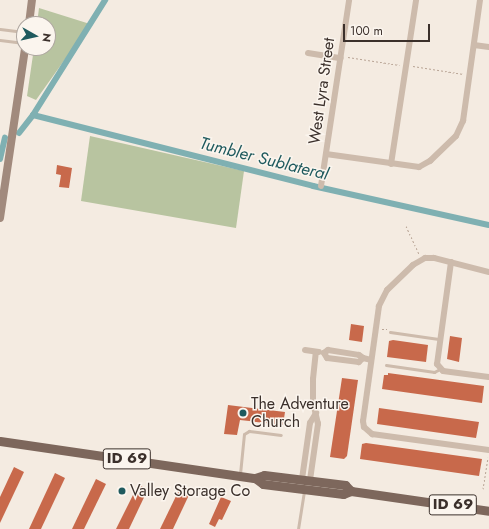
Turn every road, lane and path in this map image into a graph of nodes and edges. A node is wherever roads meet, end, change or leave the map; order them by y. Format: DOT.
graph roads {
  1 [pos="32,0"];
  2 [pos="349,0"];
  3 [pos="416,0"];
  4 [pos="480,0"];
  5 [pos="29,16"];
  6 [pos="0,28"];
  7 [pos="16,31"];
  8 [pos="0,40"];
  9 [pos="16,42"];
  10 [pos="474,45"];
  11 [pos="489,48"];
  12 [pos="308,53"];
  13 [pos="24,56"];
  14 [pos="348,57"];
  15 [pos="341,58"];
  16 [pos="399,65"];
  17 [pos="413,66"];
  18 [pos="463,74"];
  19 [pos="326,154"];
  20 [pos="391,164"];
  21 [pos="321,186"];
  22 [pos="0,218"];
  23 [pos="406,226"];
  24 [pos="419,258"];
  25 [pos="451,262"];
  26 [pos="489,272"];
  27 [pos="390,332"];
  28 [pos="439,339"];
  29 [pos="305,350"];
  30 [pos="316,352"];
  31 [pos="371,360"];
  32 [pos="386,365"];
  33 [pos="440,369"];
  34 [pos="489,378"];
  35 [pos="281,435"];
  36 [pos="0,441"];
  37 [pos="488,452"];
  38 [pos="240,475"];
  39 [pos="256,479"];
  40 [pos="306,480"];
  41 [pos="304,489"];
  42 [pos="350,490"];
  43 [pos="483,490"];
  44 [pos="489,510"];
  45 [pos="298,529"];
  1 -- 5 [label="main road"];
  2 -- 15 [label="street, West Lyra Street"];
  3 -- 20 [label="street"];
  4 -- 10 [label="street"];
  6 -- 7 [label="lane"];
  8 -- 9 [label="lane"];
  10 -- 11 [label="street"];
  10 -- 20 [label="street"];
  12 -- 15 [label="street"];
  13 -- 22 [label="main road"];
  14 -- 16 [label="path"];
  15 -- 19 [label="street, West Lyra Street"];
  17 -- 18 [label="path"];
  19 -- 20 [label="street"];
  19 -- 21 [label="street, West Lyra Street"];
  23 -- 24 [label="path"];
  24 -- 25 [label="street"];
  24 -- 31 [label="street"];
  25 -- 26 [label="street"];
  25 -- 28 [label="street"];
  27 -- 28 [label="lane"];
  28 -- 33 [label="street"];
  29 -- 30 [label="street"];
  30 -- 31 [label="street"];
  30 -- 40 [label="street"];
  31 -- 37 [label="street"];
  32 -- 33 [label="lane"];
  33 -- 34 [label="street"];
  35 -- 38 [label="lane"];
  36 -- 38 [label="main road, ID 69"];
  37 -- 43 [label="path"];
  38 -- 39 [label="main road, ID 69"];
  39 -- 40 [label="main road, ID 69"];
  39 -- 41 [label="main road, ID 69"];
  40 -- 42 [label="main road, ID 69"];
  41 -- 42 [label="main road, ID 69"];
  41 -- 45 [label="lane"];
  42 -- 44 [label="main road, ID 69"];
}
